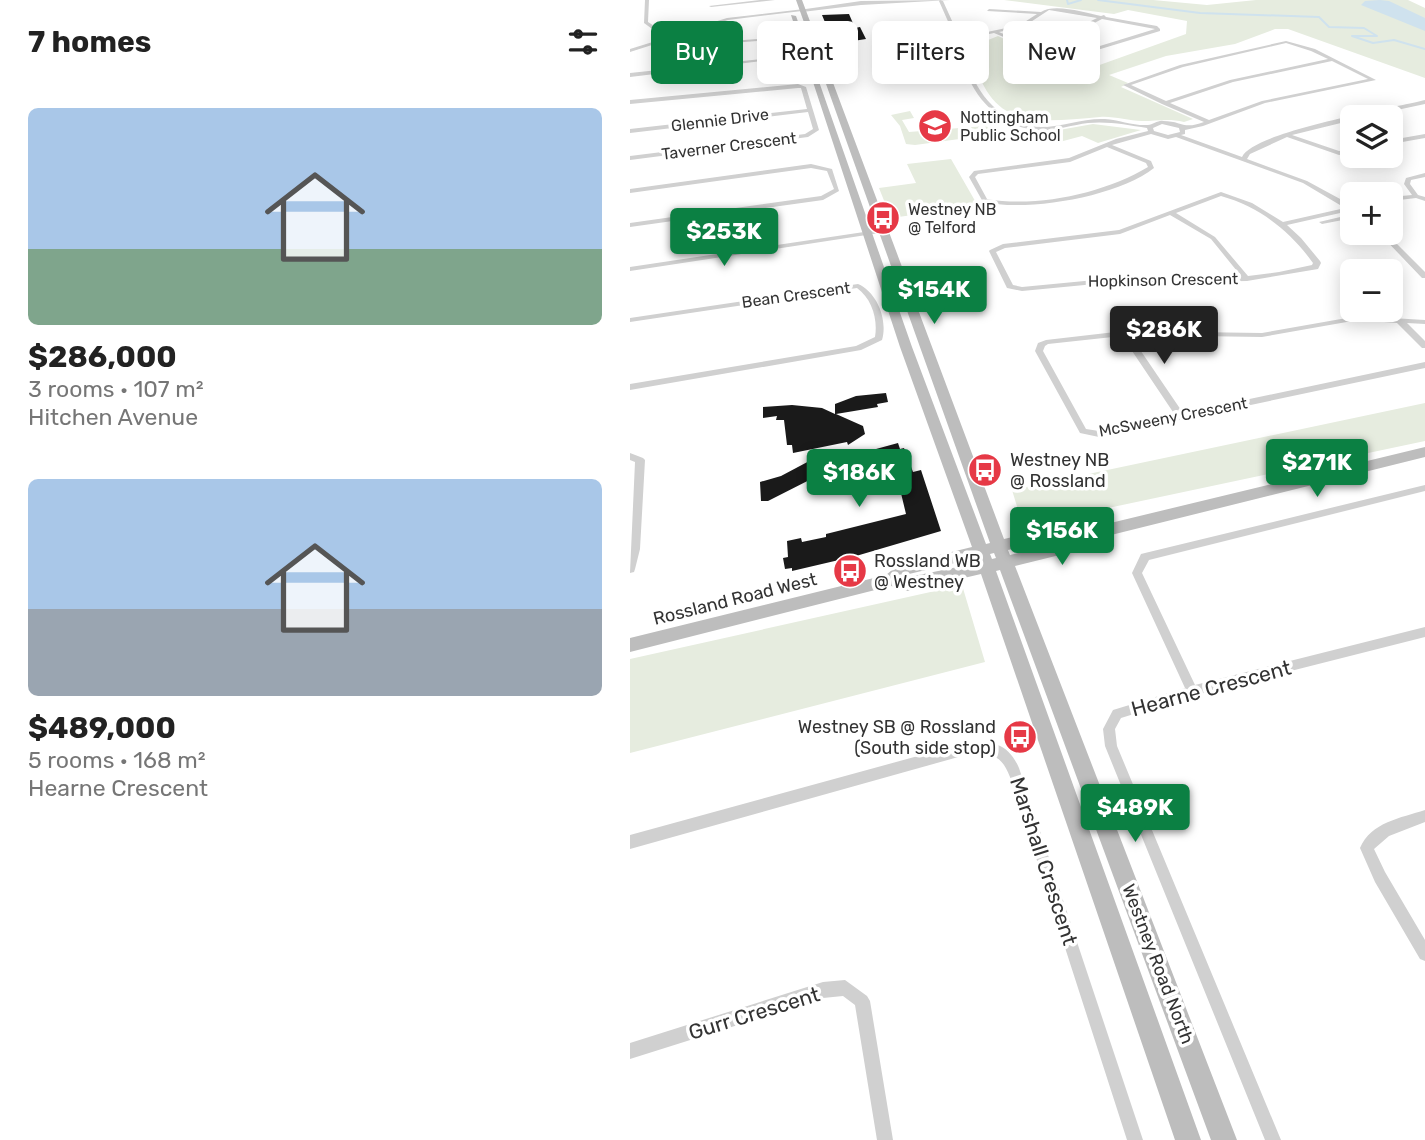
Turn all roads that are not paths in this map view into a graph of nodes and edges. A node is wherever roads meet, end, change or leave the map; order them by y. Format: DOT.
graph roads {
  1 [pos="647,0"];
  2 [pos="773,0"];
  3 [pos="947,0"];
  4 [pos="941,1"];
  5 [pos="872,2"];
  6 [pos="711,3"];
  7 [pos="795,5"];
  8 [pos="989,10"];
  9 [pos="1044,13"];
  10 [pos="1104,16"];
  11 [pos="727,19"];
  12 [pos="721,21"];
  13 [pos="951,21"];
  14 [pos="1094,21"];
  15 [pos="651,26"];
  16 [pos="995,32"];
  17 [pos="989,33"];
  18 [pos="1003,35"];
  19 [pos="743,41"];
  20 [pos="651,44"];
  21 [pos="1100,48"];
  22 [pos="630,51"];
  23 [pos="1332,60"];
  24 [pos="743,63"];
  25 [pos="651,73"];
  26 [pos="630,75"];
  27 [pos="972,84"];
  28 [pos="630,102"];
  29 [pos="1425,102"];
  30 [pos="1164,103"];
  31 [pos="811,110"];
  32 [pos="1209,122"];
  33 [pos="1150,129"];
  34 [pos="1181,130"];
  35 [pos="630,131"];
  36 [pos="1158,135"];
  37 [pos="1289,136"];
  38 [pos="1425,136"];
  39 [pos="1403,140"];
  40 [pos="1108,145"];
  41 [pos="1340,153"];
  42 [pos="630,158"];
  43 [pos="1245,158"];
  44 [pos="1425,175"];
  45 [pos="630,191"];
  46 [pos="1416,196"];
  47 [pos="1403,198"];
  48 [pos="1425,200"];
  49 [pos="1403,203"];
  50 [pos="1340,204"];
  51 [pos="1172,214"];
  52 [pos="1340,215"];
  53 [pos="1284,224"];
  54 [pos="630,225"];
  55 [pos="884,231"];
  56 [pos="867,232"];
  57 [pos="1394,245"];
  58 [pos="630,269"];
  59 [pos="1425,276"];
  60 [pos="1247,279"];
  61 [pos="1425,314"];
  62 [pos="630,320"];
  63 [pos="1340,321"];
  64 [pos="1403,321"];
  65 [pos="1411,321"];
  66 [pos="1401,322"];
  67 [pos="1425,322"];
  68 [pos="1124,333"];
  69 [pos="1425,346"];
  70 [pos="1425,365"];
  71 [pos="630,387"];
  72 [pos="1180,416"];
  73 [pos="1425,452"];
  74 [pos="630,456"];
  75 [pos="1425,488"];
  76 [pos="633,530"];
  77 [pos="1004,554"];
  78 [pos="983,559"];
  79 [pos="630,569"];
  80 [pos="1425,632"];
  81 [pos="630,645"];
  82 [pos="1192,691"];
  83 [pos="1425,817"];
  84 [pos="630,842"];
  85 [pos="1425,954"];
  86 [pos="630,1051"];
  87 [pos="885,1140"];
  88 [pos="1135,1140"];
  89 [pos="1188,1140"];
  90 [pos="1224,1140"];
  91 [pos="1273,1140"];
  1 -- 15 [label="street"];
  2 -- 6 [label="street"];
  3 -- 4 [label="street"];
  4 -- 5 [label="street"];
  4 -- 13 [label="street"];
  5 -- 7 [label="street"];
  6 -- 11 [label="street"];
  7 -- 11 [label="street"];
  7 -- 55 [label="main road, Westney Road North"];
  7 -- 56 [label="main road, Westney Road North"];
  8 -- 9 [label="street"];
  9 -- 10 [label="street"];
  9 -- 16 [label="street"];
  10 -- 14 [label="street"];
  10 -- 21 [label="street"];
  11 -- 12 [label="street"];
  16 -- 17 [label="street"];
  16 -- 18 [label="street"];
  19 -- 24 [label="street"];
  20 -- 22 [label="street"];
  23 -- 30 [label="street"];
  23 -- 30 [label="street"];
  23 -- 32 [label="street"];
  25 -- 26 [label="street"];
  27 -- 33 [label="street"];
  28 -- 31 [label="street, Taverner Crescent"];
  29 -- 37 [label="street"];
  30 -- 32 [label="street"];
  31 -- 35 [label="street, Glennie Drive"];
  31 -- 42 [label="street, Taverner Crescent"];
  32 -- 34 [label="street"];
  33 -- 34 [label="street"];
  33 -- 36 [label="street"];
  33 -- 40 [label="street"];
  34 -- 36 [label="street"];
  34 -- 43 [label="street"];
  36 -- 40 [label="street"];
  37 -- 41 [label="street"];
  37 -- 43 [label="street"];
  38 -- 39 [label="street"];
  40 -- 40 [label="street"];
  43 -- 50 [label="street"];
  44 -- 46 [label="street"];
  45 -- 54 [label="street"];
  46 -- 47 [label="street"];
  46 -- 48 [label="street"];
  46 -- 49 [label="street"];
  51 -- 53 [label="street, Hopkinson Crescent"];
  51 -- 60 [label="street"];
  51 -- 60 [label="street, Hopkinson Crescent"];
  52 -- 53 [label="street"];
  53 -- 60 [label="street, Hopkinson Crescent"];
  55 -- 56 [label="street"];
  55 -- 77 [label="main road, Westney Road North"];
  56 -- 58 [label="street"];
  56 -- 78 [label="main road, Westney Road North"];
  57 -- 59 [label="street"];
  61 -- 65 [label="street, McSweeny Crescent"];
  62 -- 71 [label="street, Bean Crescent"];
  63 -- 68 [label="street, McSweeny Crescent"];
  64 -- 65 [label="street, McSweeny Crescent"];
  65 -- 67 [label="street, McSweeny Crescent"];
  66 -- 69 [label="street"];
  68 -- 72 [label="street"];
  68 -- 72 [label="street, McSweeny Crescent"];
  70 -- 72 [label="street, McSweeny Crescent"];
  73 -- 77 [label="main road, Rossland Road West"];
  74 -- 76 [label="street"];
  75 -- 82 [label="street"];
  76 -- 79 [label="street"];
  77 -- 78 [label="main road, Rossland Road West"];
  77 -- 90 [label="main road, Westney Road North"];
  78 -- 81 [label="main road, Rossland Road West"];
  78 -- 89 [label="main road, Westney Road North"];
  80 -- 82 [label="street, Hearne Crescent"];
  82 -- 91 [label="street, Hearne Crescent"];
  83 -- 85 [label="street"];
  84 -- 88 [label="street, Marshall Crescent"];
  86 -- 87 [label="street, Gurr Crescent"];
}
